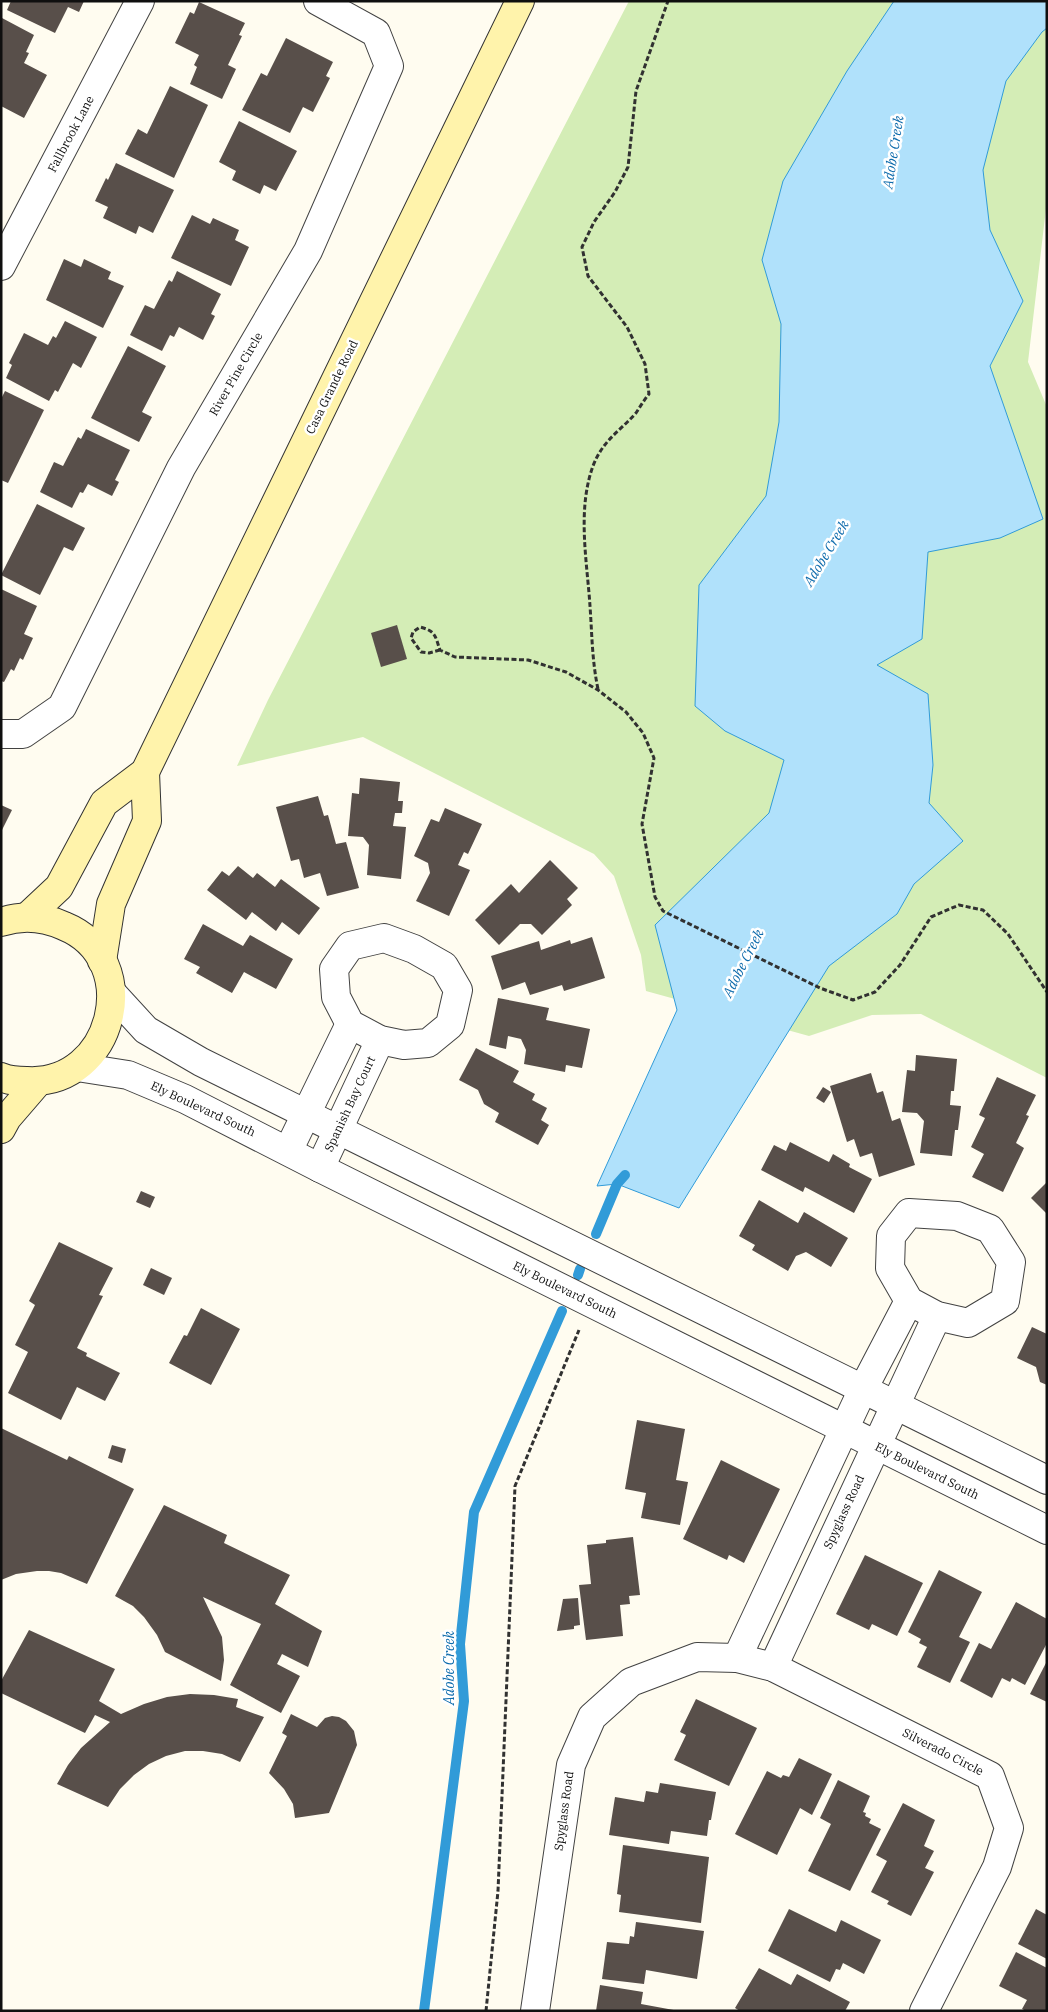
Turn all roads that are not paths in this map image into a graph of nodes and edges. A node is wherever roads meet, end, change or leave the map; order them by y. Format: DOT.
graph roads {
  1 [pos="140,1"];
  2 [pos="318,1"];
  3 [pos="520,1"];
  4 [pos="1,266"];
  5 [pos="1,734"];
  6 [pos="145,772"];
  7 [pos="28,917"];
  8 [pos="1,922"];
  9 [pos="102,960"];
  10 [pos="112,993"];
  11 [pos="350,1024"];
  12 [pos="380,1040"];
  13 [pos="78,1067"];
  14 [pos="1,1077"];
  15 [pos="38,1082"];
  16 [pos="306,1113"];
  17 [pos="339,1128"];
  18 [pos="1,1129"];
  19 [pos="288,1151"];
  20 [pos="320,1168"];
  21 [pos="909,1301"];
  22 [pos="937,1316"];
  23 [pos="863,1390"];
  24 [pos="894,1405"];
  25 [pos="844,1430"];
  26 [pos="875,1445"];
  27 [pos="1047,1480"];
  28 [pos="1047,1530"];
  29 [pos="737,1658"];
  30 [pos="773,1667"];
  31 [pos="535,2011"];
  32 [pos="924,2011"];
  1 -- 4 [label="street, Fallbrook Lane"];
  2 -- 5 [label="street, River Pine Circle"];
  3 -- 6 [label="main road, Casa Grande Road"];
  6 -- 7 [label="main road, Casa Grande Road"];
  6 -- 9 [label="main road, Casa Grande Road"];
  7 -- 8 [label="main road"];
  7 -- 9 [label="main road"];
  9 -- 10 [label="main road"];
  10 -- 13 [label="main road"];
  10 -- 16 [label="street"];
  11 -- 12 [label="street"];
  11 -- 12 [label="street"];
  11 -- 16 [label="street"];
  12 -- 17 [label="street, Spanish Bay Court"];
  13 -- 15 [label="main road"];
  13 -- 19 [label="street, Ely Boulevard South"];
  14 -- 15 [label="main road"];
  15 -- 18 [label="main road"];
  16 -- 17 [label="street"];
  16 -- 19 [label="street"];
  17 -- 20 [label="street, Spanish Bay Court"];
  17 -- 23 [label="street"];
  19 -- 20 [label="street, Ely Boulevard South"];
  20 -- 25 [label="street, Ely Boulevard South"];
  21 -- 22 [label="street"];
  21 -- 22 [label="street"];
  21 -- 23 [label="street"];
  22 -- 24 [label="street, Spyglass Road"];
  23 -- 24 [label="street"];
  23 -- 25 [label="street"];
  24 -- 26 [label="street, Spyglass Road"];
  24 -- 27 [label="street"];
  25 -- 26 [label="street, Ely Boulevard South"];
  25 -- 29 [label="street"];
  26 -- 28 [label="street, Ely Boulevard South"];
  26 -- 30 [label="street, Spyglass Road"];
  29 -- 30 [label="street, Spyglass Road"];
  29 -- 31 [label="street, Spyglass Road"];
  30 -- 32 [label="street, Silverado Circle"];
}
